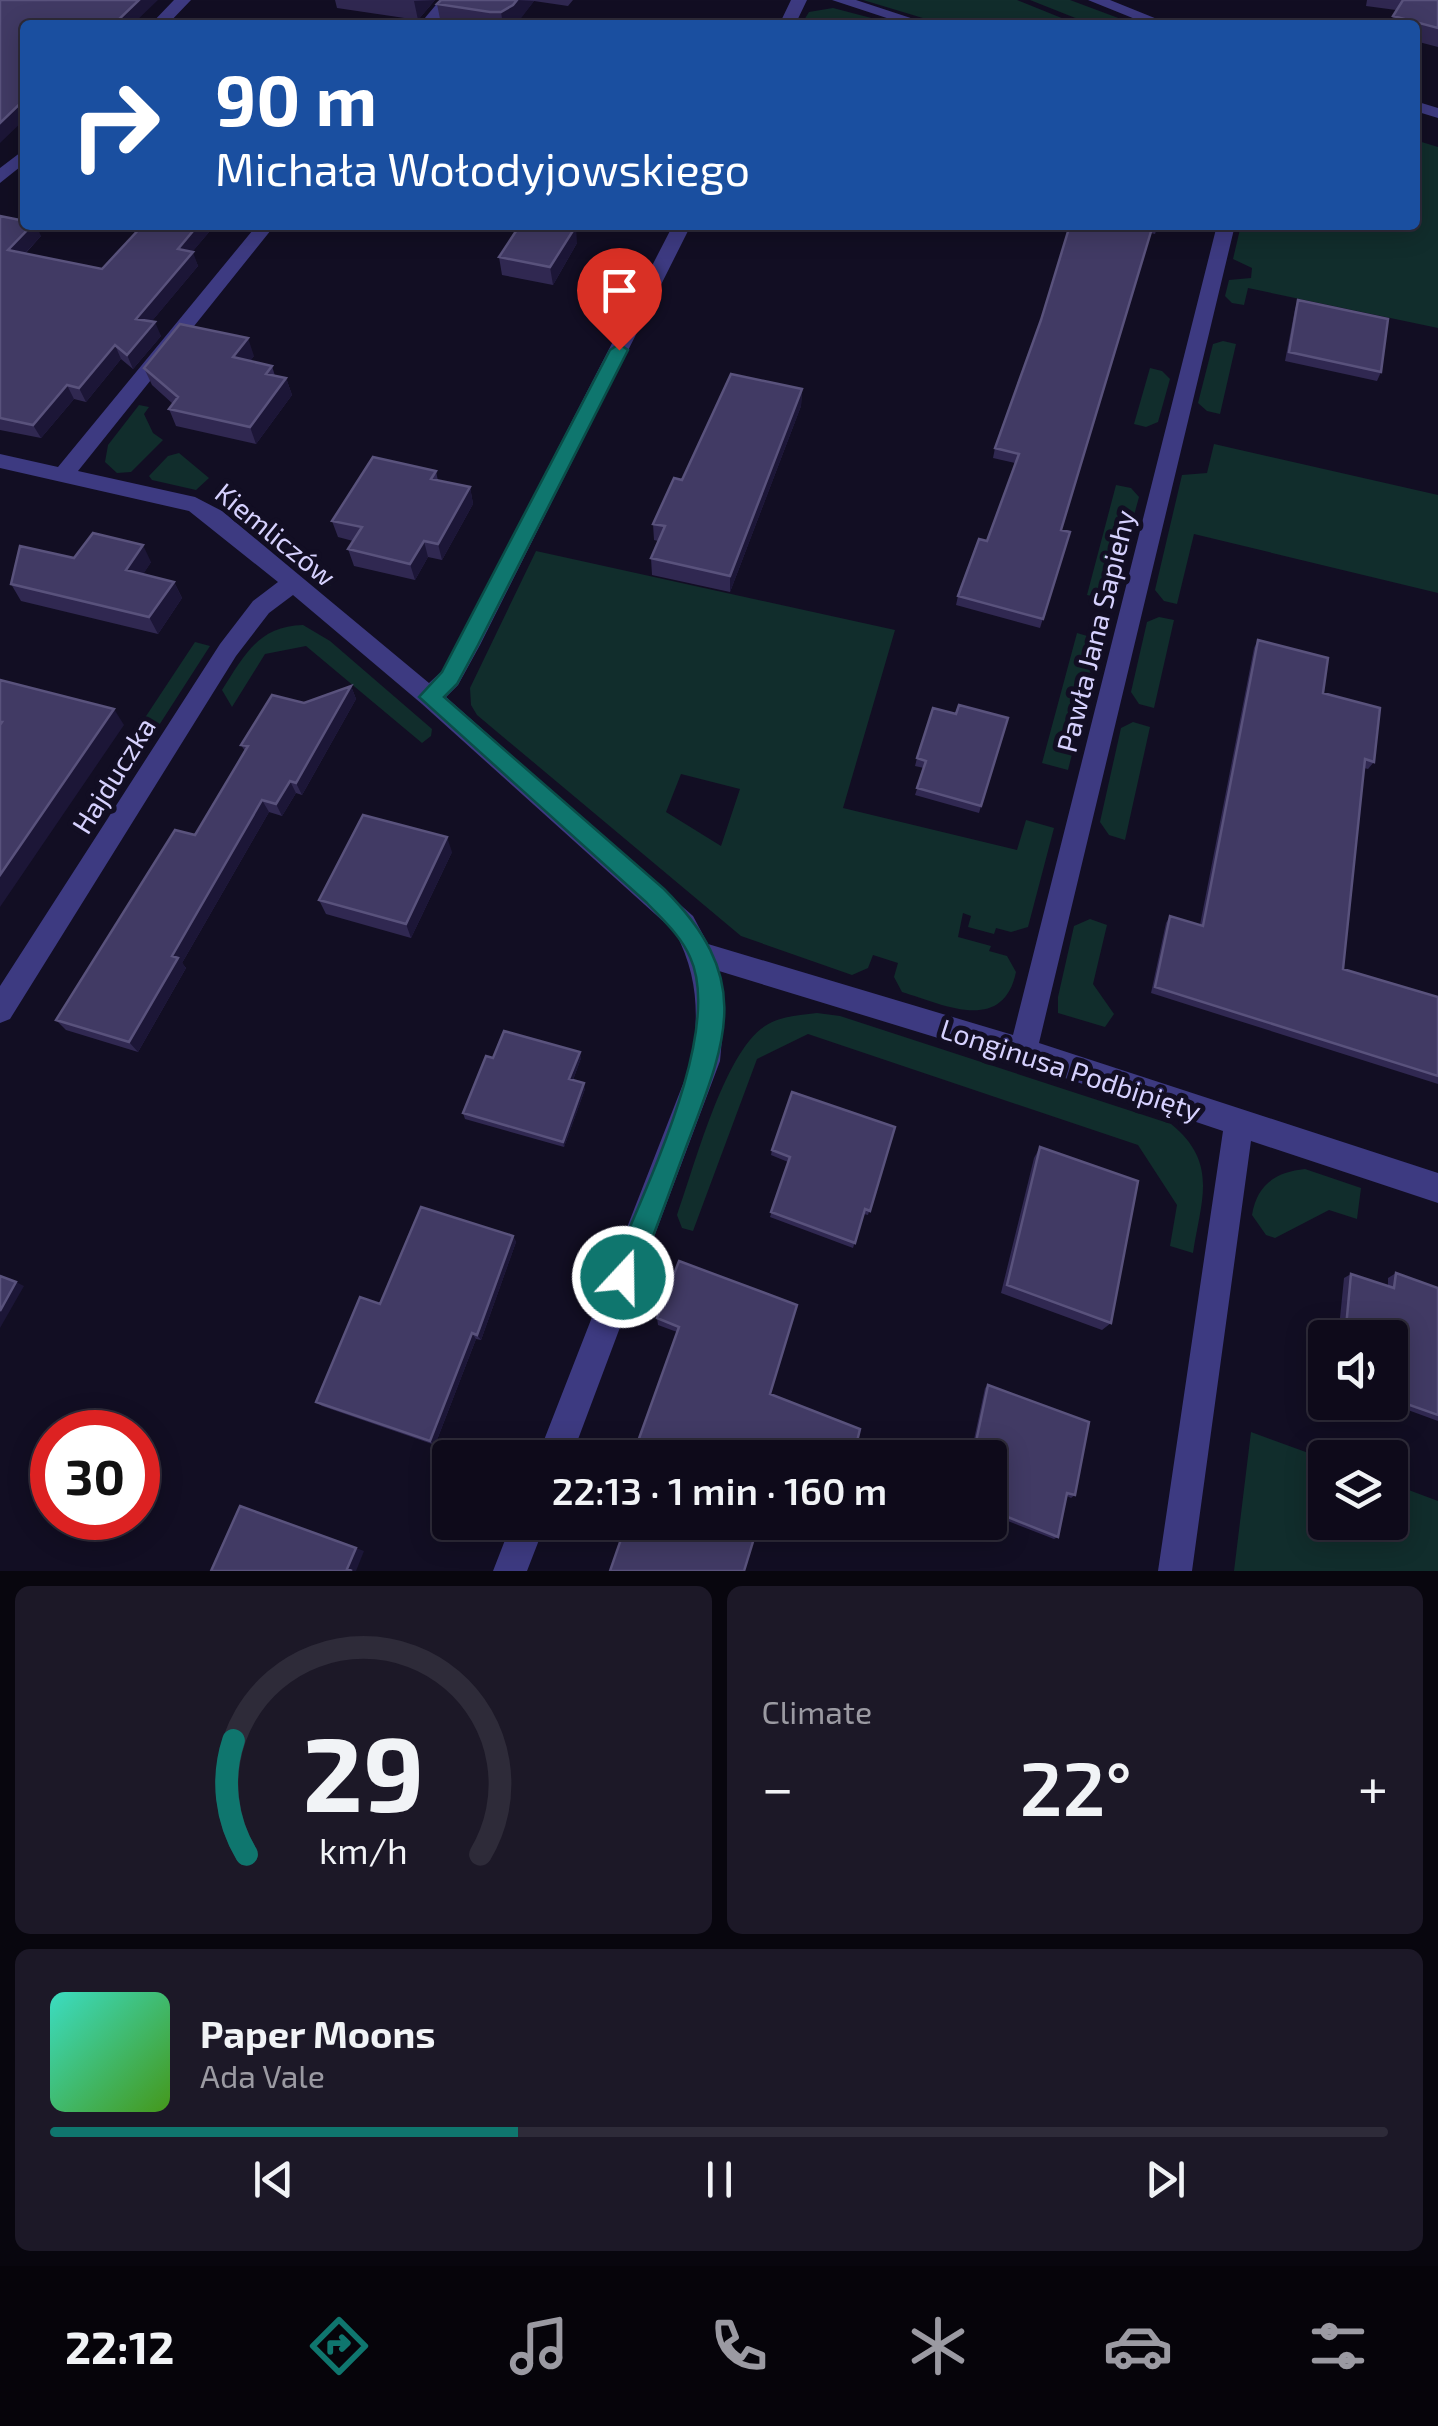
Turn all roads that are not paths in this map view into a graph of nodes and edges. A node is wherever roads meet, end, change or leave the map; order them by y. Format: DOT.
graph roads {
  1 [pos="183,0"];
  2 [pos="448,0"];
  3 [pos="840,0"];
  4 [pos="1096,0"];
  5 [pos="163,20"];
  6 [pos="432,20"];
  7 [pos="907,20"];
  8 [pos="1150,20"];
  9 [pos="20,159"];
  10 [pos="0,178"];
  11 [pos="262,230"];
  12 [pos="679,230"];
  13 [pos="1225,230"];
  14 [pos="0,461"];
  15 [pos="63,475"];
  16 [pos="290,584"];
  17 [pos="430,697"];
  18 [pos="702,954"];
  19 [pos="0,1010"];
  20 [pos="1023,1052"];
  21 [pos="1239,1123"];
  22 [pos="1438,1188"];
  23 [pos="561,1440"];
  24 [pos="522,1540"];
  25 [pos="510,1571"];
  26 [pos="1175,1571"];
  1 -- 5 [label="street"];
  2 -- 6 [label="street"];
  3 -- 7 [label="street"];
  4 -- 8 [label="street"];
  9 -- 10 [label="street"];
  11 -- 15 [label="street"];
  12 -- 17 [label="street"];
  13 -- 20 [label="street, Pawła Jana Sapiehy"];
  14 -- 15 [label="street, Kiemliczów"];
  15 -- 16 [label="street, Kiemliczów"];
  16 -- 17 [label="street, Kiemliczów"];
  16 -- 19 [label="street, Hajduczka"];
  17 -- 18 [label="street, Kiemliczów"];
  18 -- 20 [label="street, Longinusa Podbipięty"];
  18 -- 23 [label="street"];
  20 -- 21 [label="street, Longinusa Podbipięty"];
  21 -- 22 [label="street, Longinusa Podbipięty"];
  21 -- 26 [label="street"];
  24 -- 25 [label="street"];
}
